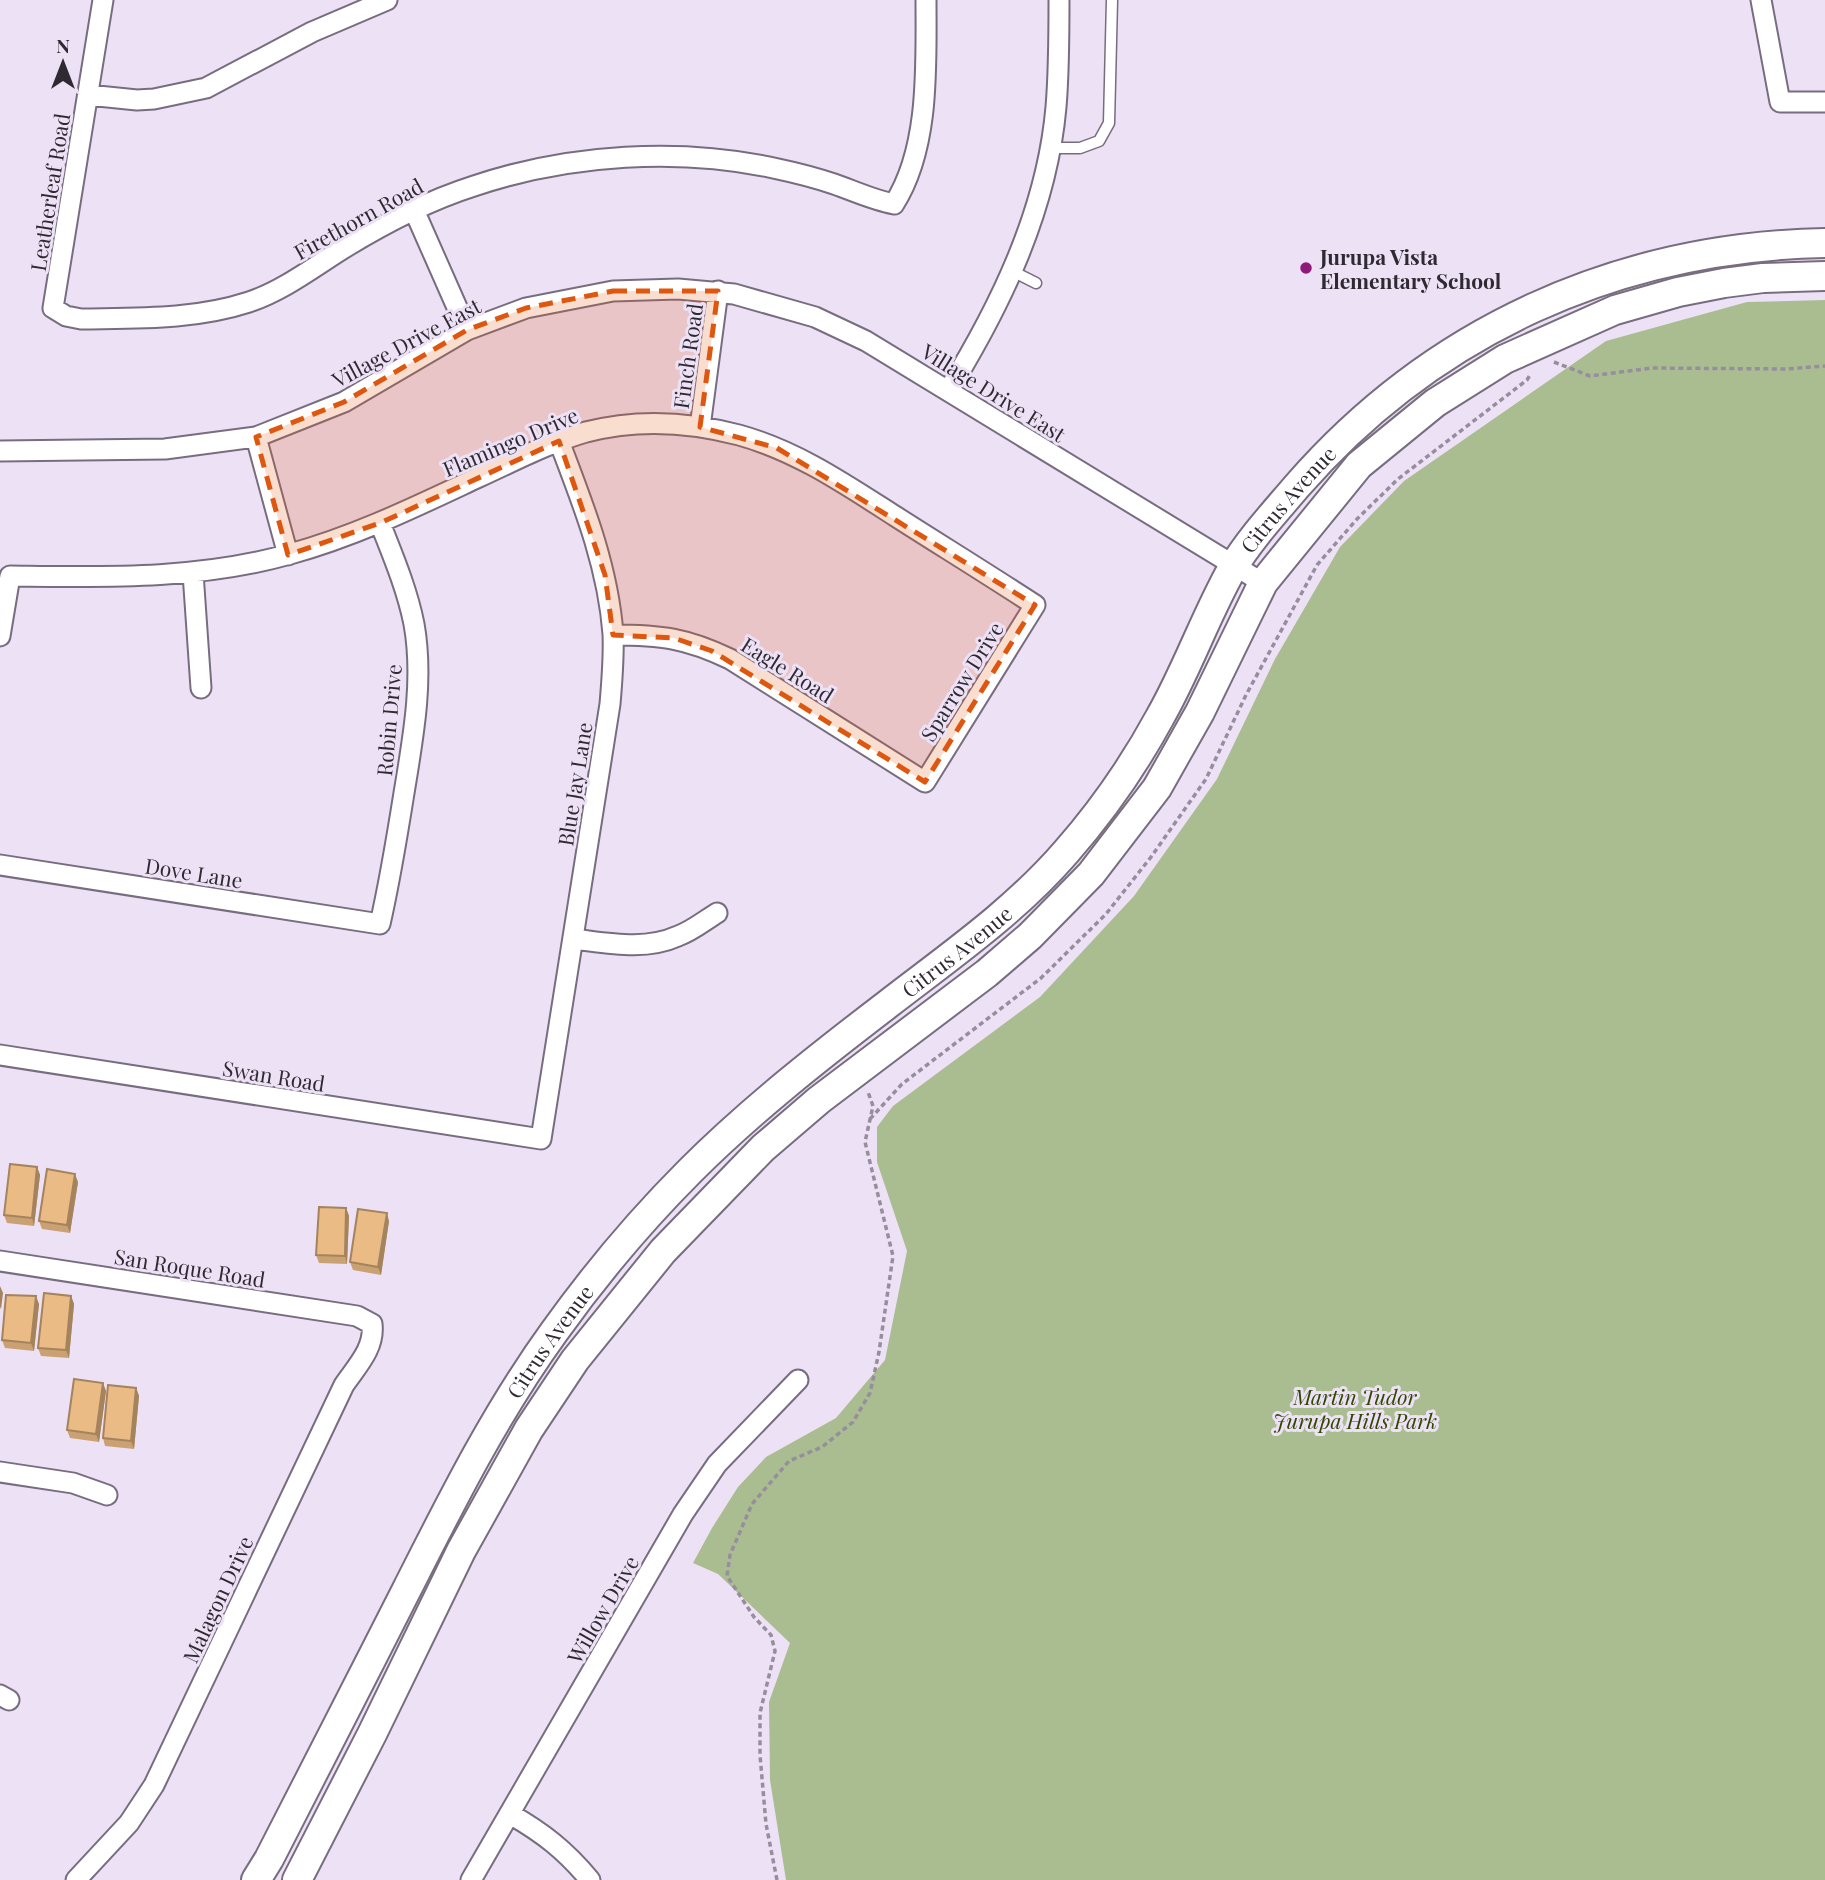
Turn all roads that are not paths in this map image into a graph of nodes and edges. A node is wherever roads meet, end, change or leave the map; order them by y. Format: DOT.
graph roads {
  1 [pos="103,0"];
  2 [pos="387,0"];
  3 [pos="926,0"];
  4 [pos="1059,0"];
  5 [pos="1112,0"];
  6 [pos="1761,0"];
  7 [pos="340,9"];
  8 [pos="88,95"];
  9 [pos="1825,102"];
  10 [pos="1050,148"];
  11 [pos="414,210"];
  12 [pos="1825,243"];
  13 [pos="1012,271"];
  14 [pos="1825,276"];
  15 [pos="1037,283"];
  16 [pos="719,290"];
  17 [pos="53,309"];
  18 [pos="467,330"];
  19 [pos="948,391"];
  20 [pos="700,427"];
  21 [pos="256,437"];
  22 [pos="559,441"];
  23 [pos="0,452"];
  24 [pos="380,523"];
  25 [pos="288,555"];
  26 [pos="1233,567"];
  27 [pos="193,573"];
  28 [pos="1263,583"];
  29 [pos="1035,605"];
  30 [pos="613,635"];
  31 [pos="0,636"];
  32 [pos="201,688"];
  33 [pos="925,782"];
  34 [pos="0,865"];
  35 [pos="717,914"];
  36 [pos="380,924"];
  37 [pos="573,939"];
  38 [pos="0,1055"];
  39 [pos="541,1139"];
  40 [pos="0,1261"];
  41 [pos="372,1324"];
  42 [pos="798,1380"];
  43 [pos="0,1472"];
  44 [pos="107,1494"];
  45 [pos="510,1814"];
  46 [pos="262,1870"];
  47 [pos="299,1879"];
  48 [pos="76,1880"];
  49 [pos="471,1880"];
  50 [pos="590,1880"];
  1 -- 8 [label="street, Leatherleaf Road"];
  2 -- 7 [label="street"];
  3 -- 11 [label="street, Firethorn Road"];
  4 -- 10 [label="street"];
  5 -- 10 [label="lane"];
  6 -- 9 [label="street"];
  7 -- 8 [label="street"];
  8 -- 17 [label="street, Leatherleaf Road"];
  10 -- 13 [label="street"];
  11 -- 17 [label="street, Firethorn Road"];
  11 -- 18 [label="street"];
  12 -- 26 [label="street, Citrus Avenue"];
  13 -- 15 [label="lane"];
  13 -- 19 [label="street"];
  14 -- 28 [label="street, Citrus Avenue"];
  16 -- 18 [label="street, Village Drive East"];
  16 -- 19 [label="street, Village Drive East"];
  16 -- 20 [label="street, Finch Road"];
  18 -- 21 [label="street, Village Drive East"];
  19 -- 26 [label="street, Village Drive East"];
  20 -- 22 [label="street, Flamingo Drive"];
  20 -- 29 [label="street, Flamingo Drive"];
  21 -- 23 [label="street, Village Drive East"];
  21 -- 25 [label="street"];
  22 -- 24 [label="street, Flamingo Drive"];
  22 -- 30 [label="street, Blue Jay Lane"];
  24 -- 25 [label="street, Flamingo Drive"];
  24 -- 36 [label="street, Robin Drive"];
  25 -- 27 [label="street, Flamingo Drive"];
  26 -- 28 [label="street, Village Drive East"];
  26 -- 46 [label="street, Citrus Avenue"];
  27 -- 31 [label="street, Flamingo Drive"];
  27 -- 32 [label="street"];
  28 -- 47 [label="street, Citrus Avenue"];
  29 -- 33 [label="street, Sparrow Drive"];
  30 -- 33 [label="street, Eagle Road"];
  30 -- 37 [label="street, Blue Jay Lane"];
  34 -- 36 [label="street, Dove Lane"];
  35 -- 37 [label="street"];
  37 -- 39 [label="street, Blue Jay Lane"];
  38 -- 39 [label="street, Swan Road"];
  40 -- 41 [label="street, San Roque Road"];
  41 -- 48 [label="street, Malagon Drive"];
  42 -- 45 [label="street, Willow Drive"];
  43 -- 44 [label="street"];
  45 -- 49 [label="street, Willow Drive"];
  45 -- 50 [label="street"];
  46 -- 47 [label="street"];
}
